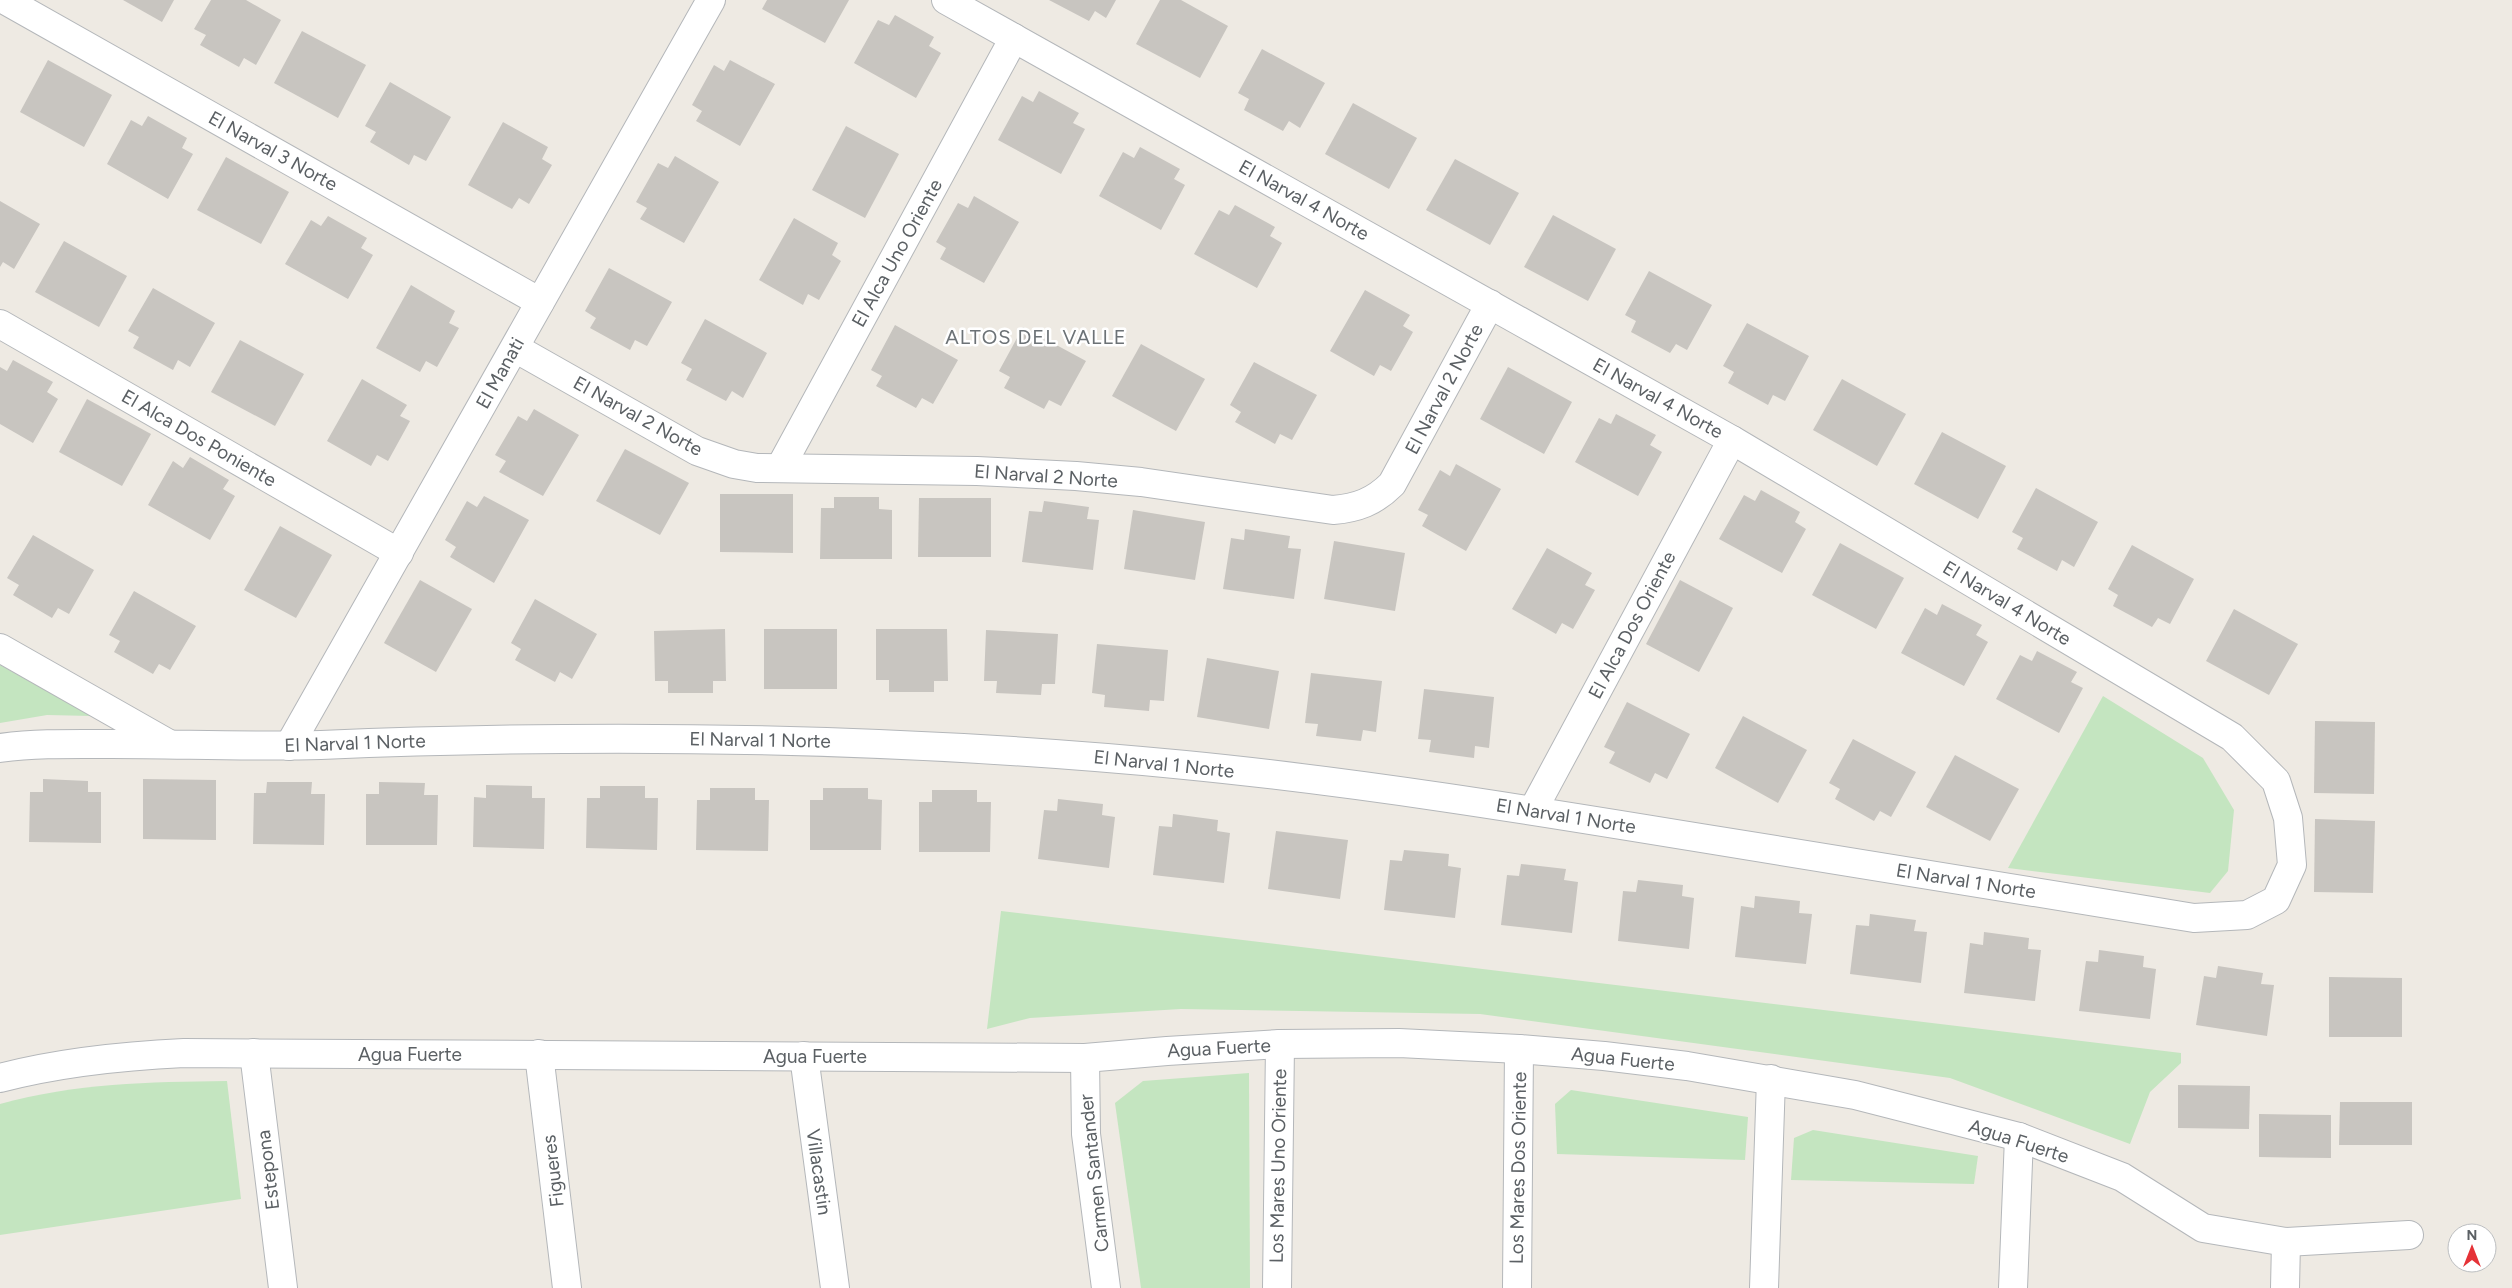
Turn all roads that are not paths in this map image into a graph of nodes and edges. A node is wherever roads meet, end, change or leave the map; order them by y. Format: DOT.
graph roads {
  1 [pos="5,0"];
  2 [pos="711,0"];
  3 [pos="946,0"];
  4 [pos="1014,38"];
  5 [pos="540,302"];
  6 [pos="1490,304"];
  7 [pos="0,324"];
  8 [pos="515,348"];
  9 [pos="1732,440"];
  10 [pos="780,468"];
  11 [pos="398,553"];
  12 [pos="0,648"];
  13 [pos="170,744"];
  14 [pos="290,746"];
  15 [pos="0,748"];
  16 [pos="1533,810"];
  17 [pos="2292,865"];
  18 [pos="1280,1044"];
  19 [pos="1519,1048"];
  20 [pos="254,1053"];
  21 [pos="539,1054"];
  22 [pos="804,1056"];
  23 [pos="1085,1058"];
  24 [pos="0,1078"];
  25 [pos="1771,1079"];
  26 [pos="2019,1137"];
  27 [pos="2409,1235"];
  28 [pos="2286,1242"];
  29 [pos="283,1288"];
  30 [pos="567,1288"];
  31 [pos="835,1288"];
  32 [pos="1106,1288"];
  33 [pos="1276,1288"];
  34 [pos="1517,1288"];
  35 [pos="1764,1288"];
  36 [pos="2013,1288"];
  37 [pos="2285,1288"];
  1 -- 5 [label="street, El Narval 3 Norte"];
  2 -- 5 [label="street, El Manati"];
  3 -- 4 [label="street, El Narval 4 Norte"];
  4 -- 6 [label="street, El Narval 4 Norte"];
  4 -- 10 [label="street, El Alca Uno Oriente"];
  5 -- 8 [label="street, El Manati"];
  6 -- 9 [label="street, El Narval 4 Norte"];
  6 -- 10 [label="street, El Narval 2 Norte"];
  7 -- 11 [label="street, El Alca Dos Poniente"];
  8 -- 10 [label="street, El Narval 2 Norte"];
  8 -- 11 [label="street, El Manati"];
  9 -- 16 [label="street, El Alca Dos Oriente"];
  9 -- 17 [label="street, El Narval 4 Norte"];
  11 -- 14 [label="street, El Manati"];
  12 -- 13 [label="street"];
  13 -- 14 [label="street, El Narval 1 Norte"];
  13 -- 15 [label="street, El Narval 1 Norte"];
  14 -- 16 [label="street, El Narval 1 Norte"];
  16 -- 17 [label="street, El Narval 1 Norte"];
  18 -- 19 [label="street, Agua Fuerte"];
  18 -- 23 [label="street, Agua Fuerte"];
  18 -- 33 [label="street, Los Mares Uno Oriente"];
  19 -- 25 [label="street, Agua Fuerte"];
  19 -- 34 [label="street, Los Mares Dos Oriente"];
  20 -- 21 [label="street, Agua Fuerte"];
  20 -- 24 [label="street, Agua Fuerte"];
  20 -- 29 [label="street, Estepona"];
  21 -- 22 [label="street, Agua Fuerte"];
  21 -- 30 [label="street, Figueres"];
  22 -- 23 [label="street, Agua Fuerte"];
  22 -- 31 [label="street, Villacastin"];
  23 -- 32 [label="street, Carmen Santander"];
  25 -- 26 [label="street, Agua Fuerte"];
  25 -- 35 [label="street"];
  26 -- 28 [label="street, Agua Fuerte"];
  26 -- 36 [label="street"];
  27 -- 28 [label="street, Agua Fuerte"];
  28 -- 37 [label="street"];
}
